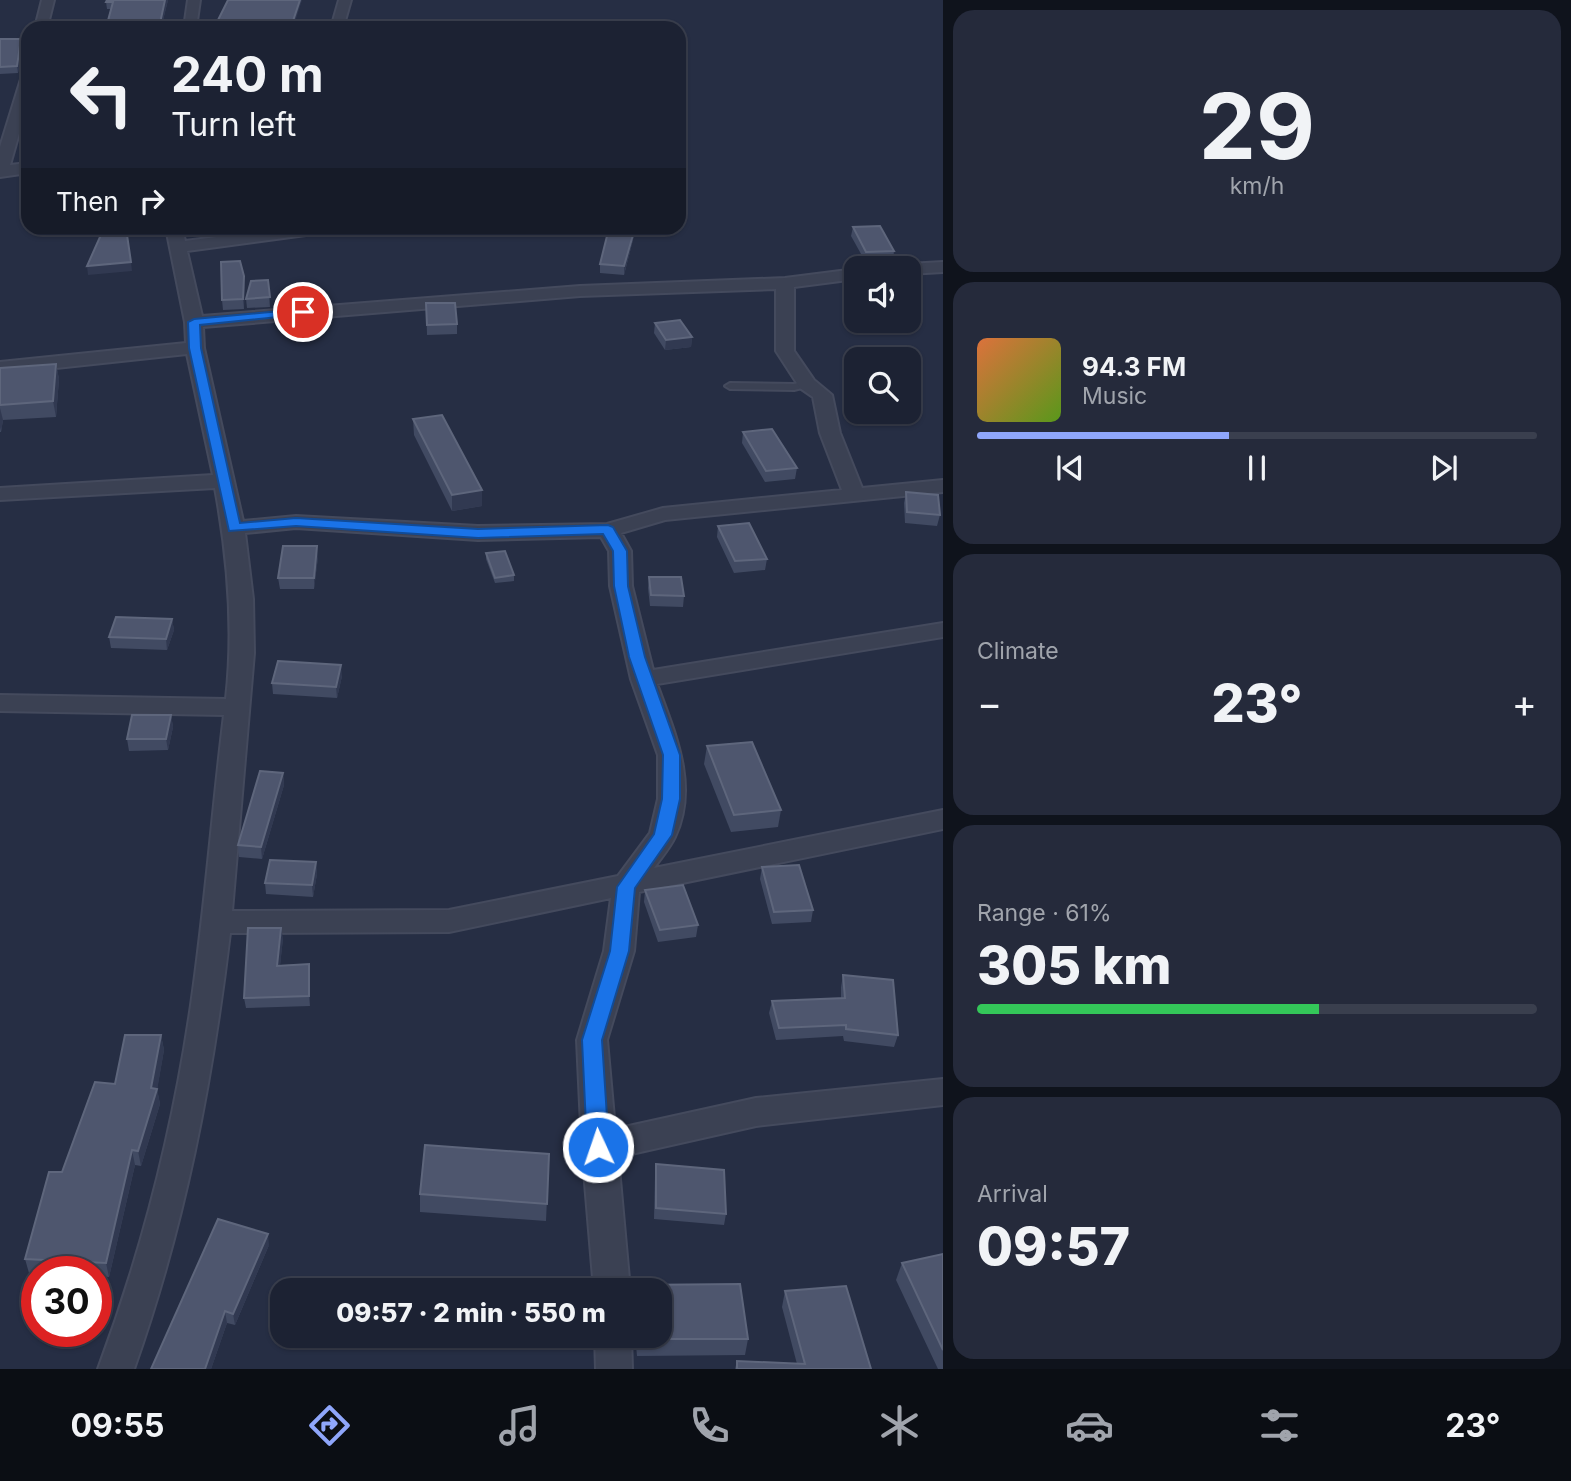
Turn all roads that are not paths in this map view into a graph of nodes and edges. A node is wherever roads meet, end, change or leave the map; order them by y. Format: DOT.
graph roads {
  1 [pos="48,0"];
  2 [pos="194,0"];
  3 [pos="345,0"];
  4 [pos="43,21"];
  5 [pos="191,21"];
  6 [pos="339,21"];
  7 [pos="21,102"];
  8 [pos="21,170"];
  9 [pos="0,171"];
  10 [pos="207,235"];
  11 [pos="175,237"];
  12 [pos="943,267"];
  13 [pos="921,268"];
  14 [pos="844,276"];
  15 [pos="785,283"];
  16 [pos="194,335"];
  17 [pos="0,368"];
  18 [pos="807,384"];
  19 [pos="730,386"];
  20 [pos="223,481"];
  21 [pos="943,486"];
  22 [pos="0,494"];
  23 [pos="853,494"];
  24 [pos="234,528"];
  25 [pos="608,530"];
  26 [pos="943,630"];
  27 [pos="643,679"];
  28 [pos="0,703"];
  29 [pos="235,707"];
  30 [pos="943,818"];
  31 [pos="626,887"];
  32 [pos="219,922"];
  33 [pos="943,1092"];
  34 [pos="598,1147"];
  35 [pos="611,1278"];
  36 [pos="613,1348"];
  37 [pos="116,1369"];
  38 [pos="614,1369"];
  1 -- 4 [label="street"];
  2 -- 5 [label="street"];
  3 -- 6 [label="street"];
  7 -- 9 [label="street"];
  8 -- 9 [label="street"];
  10 -- 11 [label="street"];
  11 -- 16 [label="street"];
  12 -- 13 [label="street"];
  14 -- 15 [label="street"];
  15 -- 16 [label="street"];
  15 -- 18 [label="street"];
  16 -- 17 [label="street"];
  16 -- 20 [label="street"];
  18 -- 19 [label="lane"];
  18 -- 23 [label="street"];
  20 -- 22 [label="street"];
  20 -- 24 [label="street"];
  21 -- 23 [label="street"];
  23 -- 25 [label="street"];
  24 -- 25 [label="street"];
  24 -- 29 [label="street"];
  25 -- 27 [label="street"];
  26 -- 27 [label="street"];
  27 -- 31 [label="street"];
  28 -- 29 [label="street"];
  29 -- 32 [label="street"];
  30 -- 31 [label="street"];
  31 -- 32 [label="street"];
  31 -- 34 [label="street"];
  32 -- 37 [label="street"];
  33 -- 34 [label="street"];
  34 -- 35 [label="street"];
  36 -- 38 [label="street"];
}
